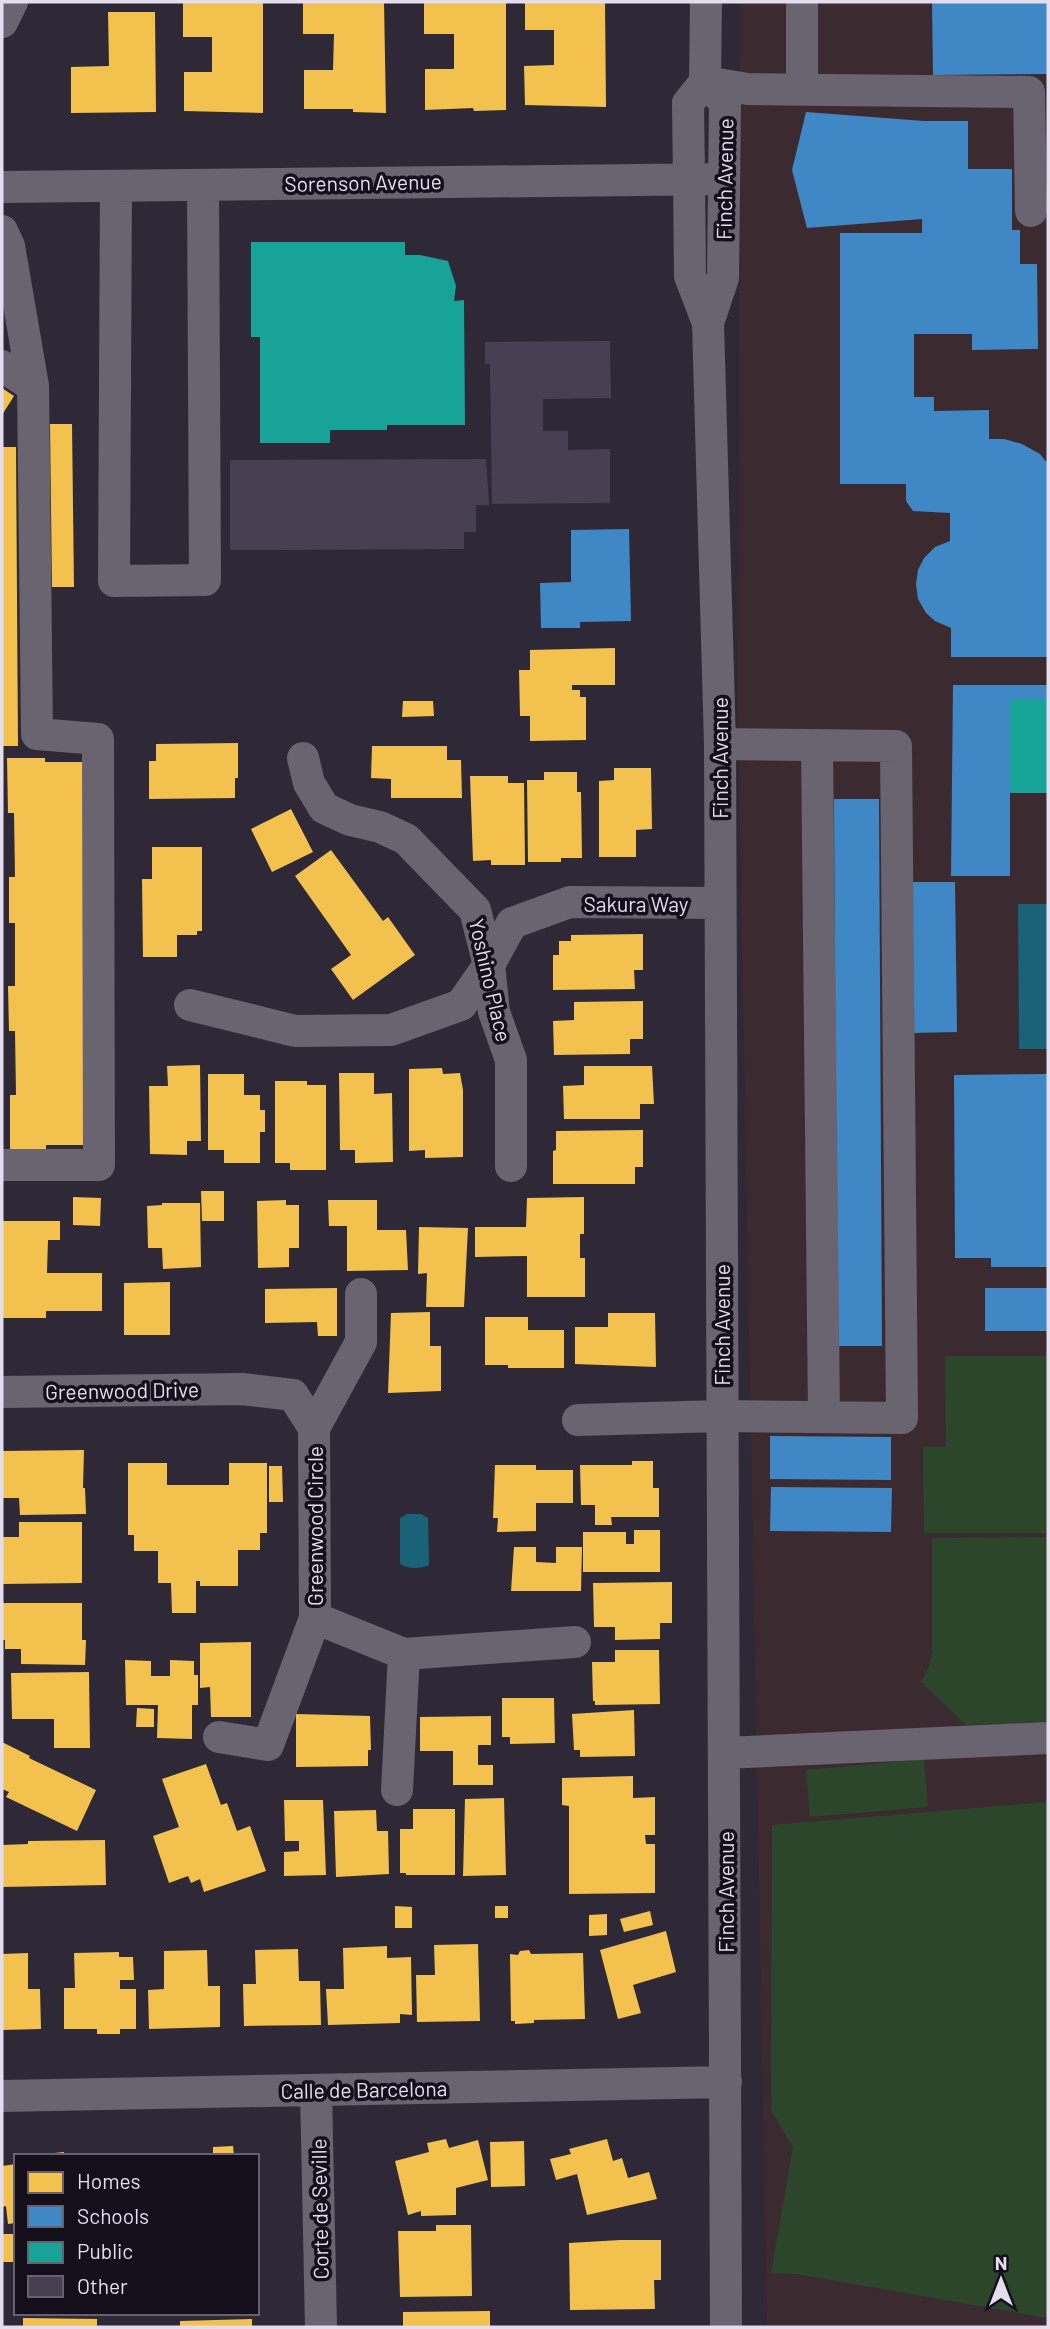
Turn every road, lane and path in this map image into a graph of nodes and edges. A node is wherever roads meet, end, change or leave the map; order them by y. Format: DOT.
graph roads {
  1 [pos="12,2"];
  2 [pos="706,2"];
  3 [pos="802,2"];
  4 [pos="2,22"];
  5 [pos="705,82"];
  6 [pos="802,89"];
  7 [pos="689,178"];
  8 [pos="724,179"];
  9 [pos="204,184"];
  10 [pos="116,186"];
  11 [pos="2,187"];
  12 [pos="1031,211"];
  13 [pos="2,231"];
  14 [pos="709,323"];
  15 [pos="2,366"];
  16 [pos="33,386"];
  17 [pos="720,744"];
  18 [pos="817,745"];
  19 [pos="303,758"];
  20 [pos="719,903"];
  21 [pos="489,965"];
  22 [pos="190,1005"];
  23 [pos="2,1165"];
  24 [pos="511,1166"];
  25 [pos="361,1294"];
  26 [pos="242,1389"];
  27 [pos="2,1392"];
  28 [pos="721,1416"];
  29 [pos="824,1417"];
  30 [pos="578,1420"];
  31 [pos="314,1428"];
  32 [pos="315,1618"];
  33 [pos="575,1642"];
  34 [pos="404,1654"];
  35 [pos="219,1737"];
  36 [pos="1048,1738"];
  37 [pos="724,1753"];
  38 [pos="397,1790"];
  39 [pos="726,2082"];
  40 [pos="316,2090"];
  41 [pos="2,2096"];
  42 [pos="321,2327"];
  43 [pos="726,2327"];
  1 -- 4 [label="street"];
  2 -- 5 [label="street, Finch Avenue"];
  3 -- 6 [label="street"];
  5 -- 6 [label="street"];
  5 -- 7 [label="street, Finch Avenue"];
  5 -- 8 [label="street, Finch Avenue"];
  6 -- 12 [label="street"];
  7 -- 8 [label="street, Sorenson Avenue"];
  7 -- 9 [label="street, Sorenson Avenue"];
  7 -- 14 [label="street, Finch Avenue"];
  8 -- 14 [label="street, Finch Avenue"];
  9 -- 10 [label="street, Sorenson Avenue"];
  9 -- 10 [label="street"];
  10 -- 11 [label="street, Sorenson Avenue"];
  13 -- 16 [label="street"];
  14 -- 17 [label="street, Finch Avenue"];
  15 -- 16 [label="street"];
  16 -- 23 [label="street"];
  17 -- 18 [label="street"];
  17 -- 20 [label="street, Finch Avenue"];
  18 -- 29 [label="street"];
  18 -- 29 [label="street"];
  19 -- 21 [label="street, Yoshino Place"];
  20 -- 21 [label="street, Sakura Way"];
  20 -- 28 [label="street, Finch Avenue"];
  21 -- 22 [label="street, Sakura Way"];
  21 -- 24 [label="street, Yoshino Place"];
  25 -- 31 [label="street"];
  26 -- 27 [label="street, Greenwood Drive"];
  26 -- 31 [label="street, Greenwood Circle"];
  28 -- 29 [label="street"];
  28 -- 30 [label="street"];
  28 -- 37 [label="street, Finch Avenue"];
  31 -- 32 [label="street, Greenwood Circle"];
  32 -- 34 [label="street, Greenwood Circle"];
  32 -- 35 [label="street"];
  33 -- 34 [label="street"];
  34 -- 38 [label="street"];
  36 -- 37 [label="street"];
  37 -- 39 [label="street, Finch Avenue"];
  39 -- 40 [label="street, Calle de Barcelona"];
  39 -- 43 [label="street, Finch Avenue"];
  40 -- 41 [label="street, Calle de Barcelona"];
  40 -- 42 [label="street, Corte de Seville"];
}
